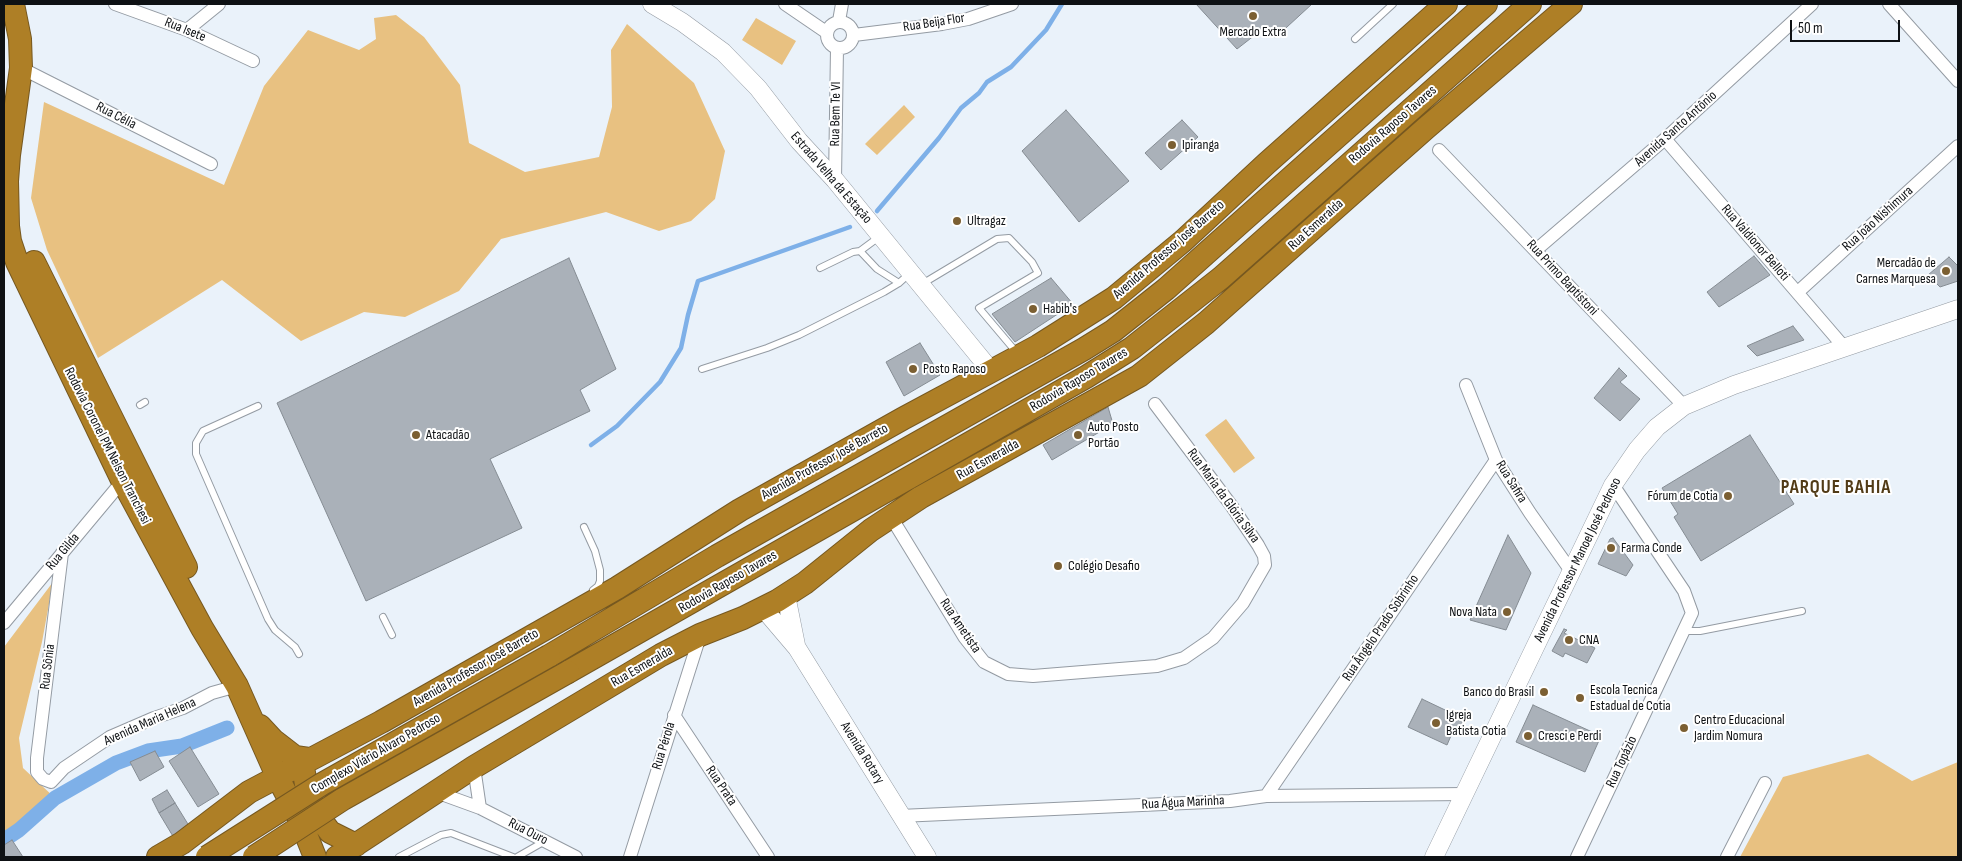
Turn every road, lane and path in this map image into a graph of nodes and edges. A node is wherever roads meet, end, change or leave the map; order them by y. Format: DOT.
graph roads {
  1 [pos="115,4"];
  2 [pos="220,4"];
  3 [pos="652,4"];
  4 [pos="785,4"];
  5 [pos="842,4"];
  6 [pos="1012,4"];
  7 [pos="1393,4"];
  8 [pos="1446,4"];
  9 [pos="1486,4"];
  10 [pos="1530,4"];
  11 [pos="1571,4"];
  12 [pos="1812,4"];
  13 [pos="1889,4"];
  14 [pos="15,6"];
  15 [pos="839,21"];
  16 [pos="187,30"];
  17 [pos="826,32"];
  18 [pos="854,35"];
  19 [pos="1355,39"];
  20 [pos="838,48"];
  21 [pos="253,60"];
  22 [pos="21,68"];
  23 [pos="1958,81"];
  24 [pos="1666,140"];
  25 [pos="1958,146"];
  26 [pos="1439,150"];
  27 [pos="211,164"];
  28 [pos="835,180"];
  29 [pos="881,236"];
  30 [pos="1536,250"];
  31 [pos="860,251"];
  32 [pos="820,268"];
  33 [pos="910,280"];
  34 [pos="1798,292"];
  35 [pos="1958,309"];
  36 [pos="1844,347"];
  37 [pos="1020,356"];
  38 [pos="702,368"];
  39 [pos="992,372"];
  40 [pos="1466,385"];
  41 [pos="1155,404"];
  42 [pos="258,406"];
  43 [pos="1684,406"];
  44 [pos="1496,460"];
  45 [pos="130,474"];
  46 [pos="1613,485"];
  47 [pos="891,517"];
  48 [pos="584,527"];
  49 [pos="62,553"];
  50 [pos="1571,571"];
  51 [pos="618,583"];
  52 [pos="588,593"];
  53 [pos="786,595"];
  54 [pos="763,608"];
  55 [pos="1802,611"];
  56 [pos="383,617"];
  57 [pos="4,623"];
  58 [pos="1684,631"];
  59 [pos="392,635"];
  60 [pos="700,635"];
  61 [pos="797,648"];
  62 [pos="299,654"];
  63 [pos="549,656"];
  64 [pos="464,666"];
  65 [pos="1156,666"];
  66 [pos="568,672"];
  67 [pos="233,679"];
  68 [pos="674,715"];
  69 [pos="251,716"];
  70 [pos="305,760"];
  71 [pos="474,767"];
  72 [pos="43,778"];
  73 [pos="1766,783"];
  74 [pos="262,784"];
  75 [pos="436,792"];
  76 [pos="1465,794"];
  77 [pos="1266,796"];
  78 [pos="480,808"];
  79 [pos="900,816"];
  80 [pos="546,841"];
  81 [pos="356,845"];
  82 [pos="158,857"];
  83 [pos="207,857"];
  84 [pos="254,857"];
  85 [pos="315,857"];
  86 [pos="338,857"];
  87 [pos="399,857"];
  88 [pos="515,857"];
  89 [pos="576,857"];
  90 [pos="630,857"];
  91 [pos="768,857"];
  92 [pos="927,857"];
  93 [pos="1434,857"];
  94 [pos="1578,857"];
  95 [pos="1727,857"];
  1 -- 16 [label="street, Rua Isete"];
  2 -- 16 [label="street"];
  3 -- 28 [label="street, Estrada Velha da Estação"];
  4 -- 17 [label="street"];
  5 -- 15 [label="street"];
  6 -- 18 [label="street, Rua Beija Flor"];
  7 -- 19 [label="lane"];
  8 -- 37 [label="highway, Avenida Professor José Barreto"];
  9 -- 63 [label="highway, Rodovia Raposo Tavares"];
  10 -- 66 [label="highway, Rodovia Raposo Tavares"];
  11 -- 47 [label="highway, Rua Esmeralda"];
  12 -- 24 [label="street, Avenida Santo Antônio"];
  13 -- 23 [label="street"];
  14 -- 22 [label="highway, Rodovia Coronel PM Nelson Tranchesi"];
  15 -- 17 [label="street"];
  15 -- 18 [label="street"];
  16 -- 21 [label="street, Rua Isete"];
  17 -- 20 [label="street"];
  18 -- 20 [label="street"];
  20 -- 28 [label="street, Rua Bem Te VI"];
  22 -- 27 [label="street, Rua Célia"];
  22 -- 45 [label="highway, Rodovia Coronel PM Nelson Tranchesi"];
  24 -- 30 [label="street, Avenida Santo Antônio"];
  24 -- 34 [label="street, Rua Valdionor Belloti"];
  25 -- 34 [label="street, Rua João Nishimura"];
  26 -- 30 [label="street, Rua Primo Baptistoni"];
  28 -- 29 [label="street, Estrada Velha da Estação"];
  29 -- 31 [label="lane"];
  29 -- 33 [label="street, Estrada Velha da Estação"];
  30 -- 43 [label="street, Rua Primo Baptistoni"];
  31 -- 32 [label="lane"];
  31 -- 33 [label="lane"];
  33 -- 37 [label="lane"];
  33 -- 38 [label="lane"];
  33 -- 39 [label="street, Estrada Velha da Estação"];
  34 -- 36 [label="street, Rua Valdionor Belloti"];
  35 -- 36 [label="street, Avenida Professor Manoel José Pedroso"];
  36 -- 43 [label="street, Avenida Professor Manoel José Pedroso"];
  37 -- 39 [label="highway, Avenida Professor José Barreto"];
  39 -- 63 [label="highway"];
  39 -- 70 [label="highway, Avenida Professor José Barreto"];
  40 -- 44 [label="street, Rua Safira"];
  41 -- 65 [label="street, Rua Maria da Glória Silva"];
  42 -- 62 [label="lane"];
  43 -- 46 [label="street, Avenida Professor Manoel José Pedroso"];
  44 -- 50 [label="street, Rua Safira"];
  44 -- 77 [label="street, Rua Ângelo Prado Sobrinho"];
  45 -- 49 [label="street, Rua Gilda"];
  45 -- 67 [label="highway, Rodovia Coronel PM Nelson Tranchesi"];
  46 -- 50 [label="street, Avenida Professor Manoel José Pedroso"];
  46 -- 58 [label="street, Rua Topázio"];
  47 -- 53 [label="highway, Rua Esmeralda"];
  47 -- 65 [label="street, Rua Ametista"];
  48 -- 52 [label="lane"];
  49 -- 57 [label="street, Rua Gilda"];
  49 -- 72 [label="street, Rua Sônia"];
  50 -- 76 [label="street, Avenida Professor Manoel José Pedroso"];
  51 -- 64 [label="lane"];
  53 -- 54 [label="highway, Rua Esmeralda"];
  53 -- 61 [label="street, Avenida Rotary"];
  54 -- 60 [label="highway, Rua Esmeralda"];
  54 -- 61 [label="street, Avenida Rotary"];
  55 -- 58 [label="lane"];
  56 -- 59 [label="lane"];
  58 -- 94 [label="street, Rua Topázio"];
  60 -- 68 [label="street, Rua Pérola"];
  60 -- 71 [label="highway, Rua Esmeralda"];
  61 -- 79 [label="street, Avenida Rotary"];
  63 -- 83 [label="highway, Complexo Viário Álvaro Pedroso, bridge"];
  66 -- 84 [label="highway, Complexo Viário Álvaro Pedroso, bridge"];
  67 -- 69 [label="highway, Rodovia Coronel PM Nelson Tranchesi"];
  67 -- 72 [label="street, Avenida Maria Helena"];
  68 -- 90 [label="street, Rua Pérola"];
  68 -- 91 [label="street, Rua Prata"];
  69 -- 70 [label="highway"];
  69 -- 74 [label="highway"];
  69 -- 74 [label="highway"];
  70 -- 74 [label="highway, Avenida Professor José Barreto"];
  70 -- 81 [label="highway"];
  71 -- 75 [label="highway, Rua Esmeralda"];
  71 -- 78 [label="street"];
  73 -- 95 [label="street"];
  74 -- 82 [label="highway, Avenida Professor José Barreto"];
  74 -- 85 [label="highway"];
  75 -- 78 [label="street, Rua Ouro"];
  75 -- 81 [label="highway, Rua Esmeralda"];
  76 -- 77 [label="street, Rua Água Marinha"];
  76 -- 93 [label="street, Avenida Professor Manoel José Pedroso"];
  77 -- 79 [label="street, Rua Água Marinha"];
  78 -- 80 [label="street, Rua Ouro"];
  79 -- 92 [label="street, Avenida Rotary"];
  80 -- 88 [label="lane"];
  80 -- 89 [label="street, Rua Ouro"];
  81 -- 86 [label="highway, Rua Esmeralda"];
  87 -- 88 [label="lane"];
}
